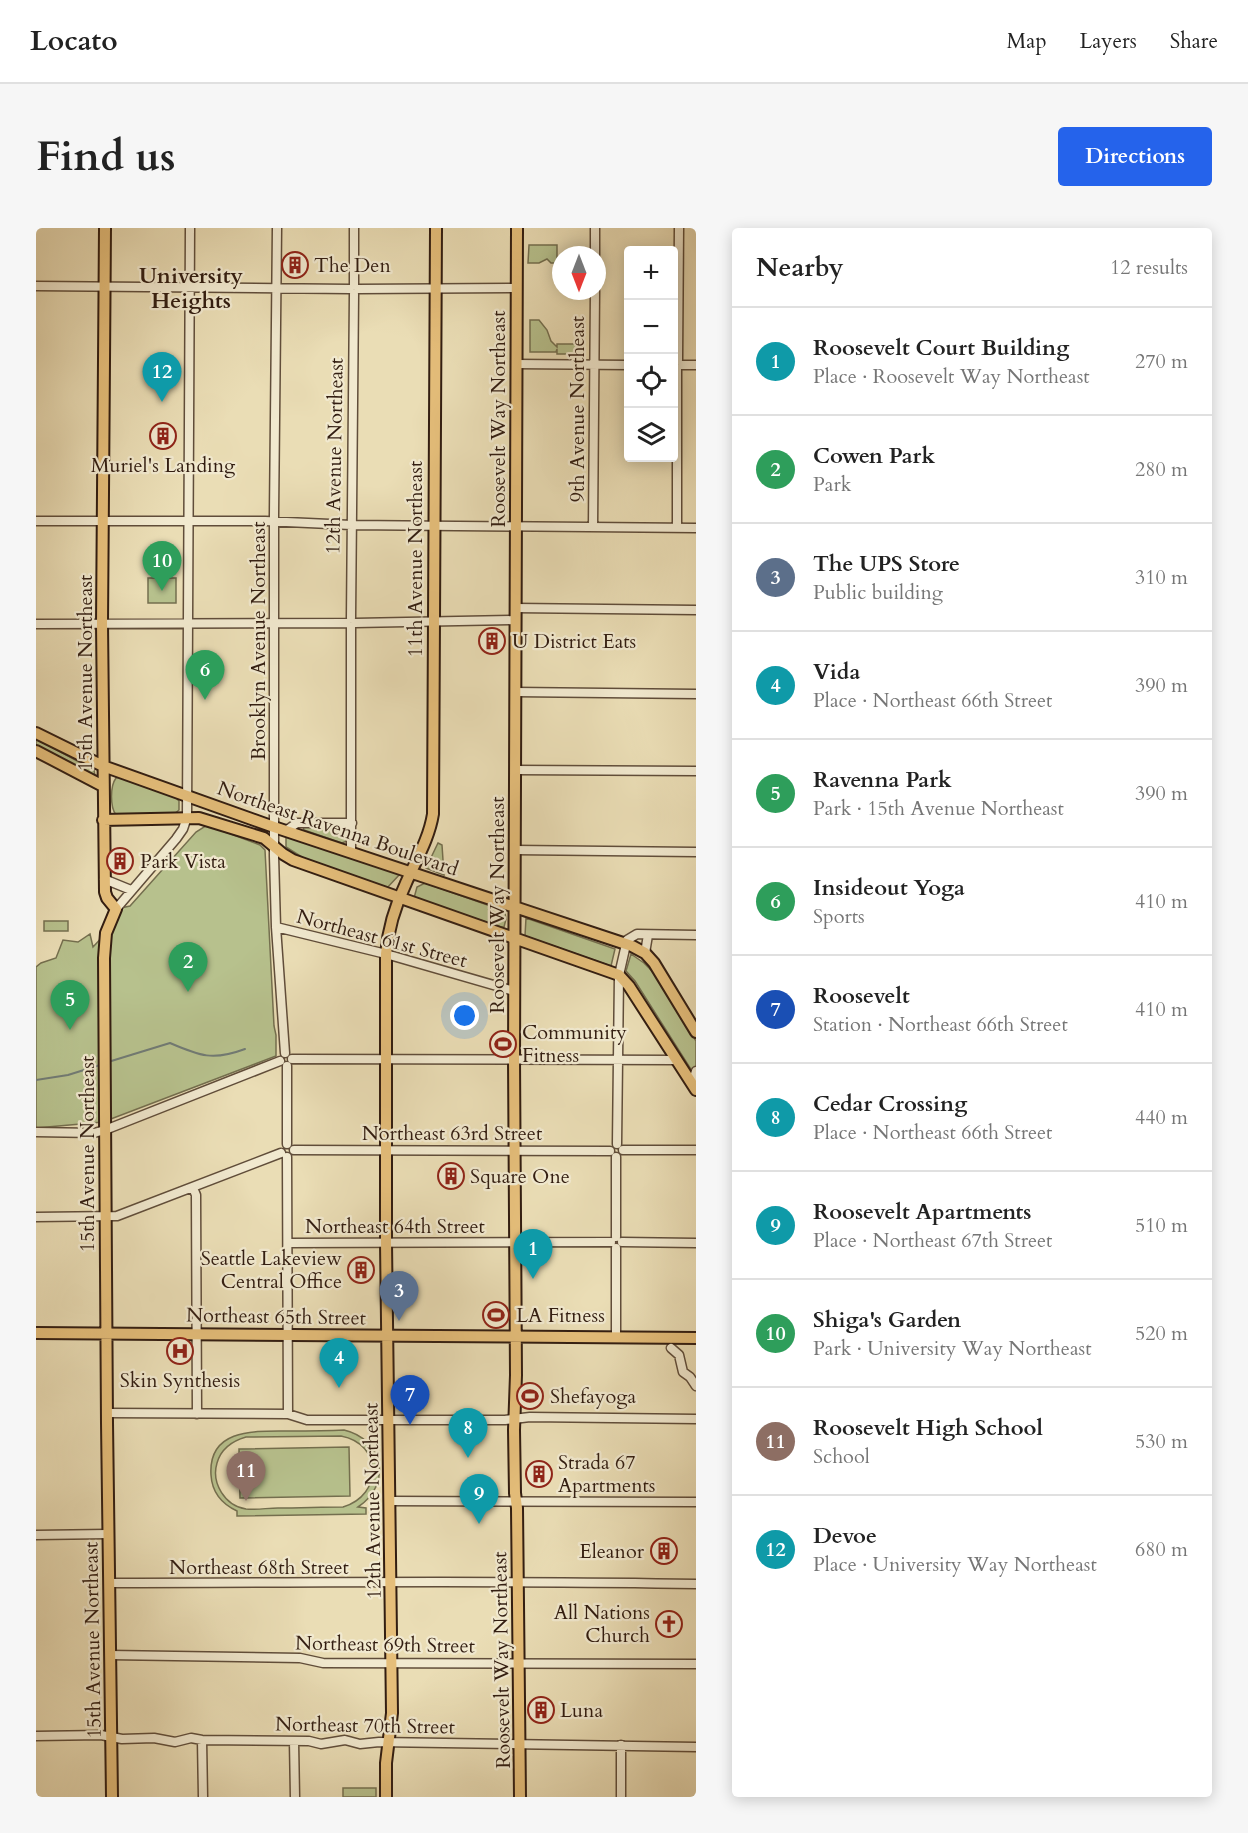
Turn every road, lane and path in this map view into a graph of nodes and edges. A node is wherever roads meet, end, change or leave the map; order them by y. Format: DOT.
graph roads {
  1 [pos="105,228"];
  2 [pos="190,228"];
  3 [pos="277,228"];
  4 [pos="354,228"];
  5 [pos="436,228"];
  6 [pos="517,228"];
  7 [pos="596,228"];
  8 [pos="679,228"];
  9 [pos="595,246"];
  10 [pos="36,286"];
  11 [pos="104,286"];
  12 [pos="189,288"];
  13 [pos="435,288"];
  14 [pos="517,288"];
  15 [pos="276,289"];
  16 [pos="354,289"];
  17 [pos="595,300"];
  18 [pos="677,354"];
  19 [pos="516,364"];
  20 [pos="678,364"];
  21 [pos="594,365"];
  22 [pos="624,365"];
  23 [pos="696,365"];
  24 [pos="677,408"];
  25 [pos="103,520"];
  26 [pos="36,521"];
  27 [pos="189,521"];
  28 [pos="274,521"];
  29 [pos="351,525"];
  30 [pos="433,526"];
  31 [pos="516,527"];
  32 [pos="593,527"];
  33 [pos="677,528"];
  34 [pos="696,528"];
  35 [pos="515,608"];
  36 [pos="696,610"];
  37 [pos="515,620"];
  38 [pos="433,622"];
  39 [pos="274,623"];
  40 [pos="351,623"];
  41 [pos="36,624"];
  42 [pos="102,624"];
  43 [pos="189,624"];
  44 [pos="515,692"];
  45 [pos="696,694"];
  46 [pos="36,733"];
  47 [pos="36,751"];
  48 [pos="103,766"];
  49 [pos="515,770"];
  50 [pos="696,771"];
  51 [pos="103,786"];
  52 [pos="188,795"];
  53 [pos="187,817"];
  54 [pos="103,820"];
  55 [pos="352,823"];
  56 [pos="274,826"];
  57 [pos="288,830"];
  58 [pos="274,847"];
  59 [pos="515,850"];
  60 [pos="351,851"];
  61 [pos="696,852"];
  62 [pos="411,872"];
  63 [pos="104,879"];
  64 [pos="405,884"];
  65 [pos="131,890"];
  66 [pos="399,898"];
  67 [pos="515,908"];
  68 [pos="116,909"];
  69 [pos="276,927"];
  70 [pos="648,935"];
  71 [pos="696,935"];
  72 [pos="515,939"];
  73 [pos="625,944"];
  74 [pos="645,953"];
  75 [pos="386,954"];
  76 [pos="619,975"];
  77 [pos="514,991"];
  78 [pos="696,1032"];
  79 [pos="386,1059"];
  80 [pos="514,1059"];
  81 [pos="617,1059"];
  82 [pos="286,1060"];
  83 [pos="677,1060"];
  84 [pos="696,1071"];
  85 [pos="694,1087"];
  86 [pos="105,1130"];
  87 [pos="36,1132"];
  88 [pos="386,1150"];
  89 [pos="514,1150"];
  90 [pos="617,1150"];
  91 [pos="696,1150"];
  92 [pos="287,1151"];
  93 [pos="193,1188"];
  94 [pos="105,1216"];
  95 [pos="36,1217"];
  96 [pos="515,1242"];
  97 [pos="616,1242"];
  98 [pos="288,1243"];
  99 [pos="386,1243"];
  100 [pos="696,1243"];
  101 [pos="106,1332"];
  102 [pos="36,1333"];
  103 [pos="196,1333"];
  104 [pos="287,1334"];
  105 [pos="388,1335"];
  106 [pos="516,1336"];
  107 [pos="616,1337"];
  108 [pos="696,1338"];
  109 [pos="671,1348"];
  110 [pos="693,1383"];
  111 [pos="107,1413"];
  112 [pos="197,1413"];
  113 [pos="288,1414"];
  114 [pos="515,1419"];
  115 [pos="696,1419"];
  116 [pos="389,1420"];
  117 [pos="516,1500"];
  118 [pos="390,1501"];
  119 [pos="696,1502"];
  120 [pos="108,1534"];
  121 [pos="36,1535"];
  122 [pos="518,1581"];
  123 [pos="109,1583"];
  124 [pos="391,1583"];
  125 [pos="696,1584"];
  126 [pos="110,1655"];
  127 [pos="392,1663"];
  128 [pos="518,1663"];
  129 [pos="696,1664"];
  130 [pos="36,1736"];
  131 [pos="111,1738"];
  132 [pos="202,1740"];
  133 [pos="294,1741"];
  134 [pos="388,1742"];
  135 [pos="519,1743"];
  136 [pos="621,1745"];
  137 [pos="696,1746"];
  138 [pos="112,1797"];
  139 [pos="203,1797"];
  140 [pos="295,1797"];
  141 [pos="386,1797"];
  142 [pos="520,1797"];
  143 [pos="621,1797"];
  1 -- 11 [label="main road, 15th Avenue Northeast"];
  2 -- 12 [label="street"];
  3 -- 15 [label="street, Brooklyn Avenue Northeast"];
  4 -- 16 [label="street, 12th Avenue Northeast"];
  5 -- 13 [label="main road, 11th Avenue Northeast"];
  6 -- 14 [label="main road, Roosevelt Way Northeast"];
  7 -- 9 [label="street"];
  8 -- 18 [label="street"];
  10 -- 11 [label="street"];
  11 -- 12 [label="street"];
  11 -- 25 [label="main road, 15th Avenue Northeast"];
  12 -- 15 [label="street"];
  12 -- 27 [label="street"];
  13 -- 14 [label="street"];
  13 -- 16 [label="street"];
  13 -- 30 [label="main road, 11th Avenue Northeast"];
  14 -- 19 [label="main road, Roosevelt Way Northeast"];
  15 -- 16 [label="street"];
  15 -- 28 [label="street, Brooklyn Avenue Northeast"];
  16 -- 29 [label="street, 12th Avenue Northeast"];
  17 -- 21 [label="street, 9th Avenue Northeast"];
  19 -- 21 [label="street"];
  19 -- 31 [label="main road, Roosevelt Way Northeast"];
  20 -- 23 [label="street"];
  21 -- 22 [label="street"];
  21 -- 32 [label="street, 9th Avenue Northeast"];
  24 -- 33 [label="street"];
  25 -- 26 [label="street"];
  25 -- 27 [label="street"];
  25 -- 42 [label="main road, 15th Avenue Northeast"];
  27 -- 28 [label="street"];
  27 -- 43 [label="street"];
  28 -- 29 [label="street"];
  28 -- 39 [label="street, Brooklyn Avenue Northeast"];
  29 -- 30 [label="street"];
  29 -- 40 [label="street, 12th Avenue Northeast"];
  30 -- 31 [label="street"];
  30 -- 38 [label="main road, 11th Avenue Northeast"];
  31 -- 32 [label="street"];
  31 -- 35 [label="main road, Roosevelt Way Northeast"];
  32 -- 33 [label="street"];
  33 -- 34 [label="street"];
  35 -- 36 [label="street"];
  35 -- 37 [label="main road, Roosevelt Way Northeast"];
  37 -- 38 [label="street"];
  37 -- 44 [label="main road, Roosevelt Way Northeast"];
  38 -- 40 [label="street"];
  38 -- 62 [label="main road, 11th Avenue Northeast"];
  39 -- 40 [label="street"];
  39 -- 43 [label="street"];
  39 -- 56 [label="street, Brooklyn Avenue Northeast"];
  40 -- 55 [label="street, 12th Avenue Northeast"];
  41 -- 42 [label="street"];
  42 -- 43 [label="street"];
  42 -- 48 [label="main road, 15th Avenue Northeast"];
  43 -- 52 [label="street"];
  44 -- 45 [label="street"];
  44 -- 49 [label="main road, Roosevelt Way Northeast"];
  46 -- 48 [label="main road, Northeast Ravenna Boulevard"];
  47 -- 51 [label="main road"];
  48 -- 51 [label="main road, 15th Avenue Northeast"];
  48 -- 52 [label="main road, Northeast Ravenna Boulevard"];
  49 -- 50 [label="street"];
  49 -- 59 [label="main road, Roosevelt Way Northeast"];
  51 -- 54 [label="main road, 15th Avenue Northeast"];
  52 -- 53 [label="street"];
  52 -- 56 [label="main road, Northeast Ravenna Boulevard"];
  53 -- 54 [label="main road, Northeast Ravenna Boulevard"];
  53 -- 58 [label="main road, Northeast Ravenna Boulevard"];
  53 -- 65 [label="street"];
  54 -- 63 [label="main road, 15th Avenue Northeast"];
  55 -- 57 [label="street"];
  55 -- 60 [label="street, 12th Avenue Northeast"];
  56 -- 57 [label="main road, Northeast Ravenna Boulevard"];
  56 -- 58 [label="street, Brooklyn Avenue Northeast"];
  57 -- 60 [label="main road, Northeast Ravenna Boulevard"];
  58 -- 66 [label="main road, Northeast Ravenna Boulevard"];
  58 -- 69 [label="street, Brooklyn Avenue Northeast"];
  59 -- 61 [label="street"];
  59 -- 67 [label="main road, Roosevelt Way Northeast"];
  60 -- 62 [label="main road, Northeast Ravenna Boulevard"];
  62 -- 64 [label="main road, 11th Avenue Northeast"];
  62 -- 67 [label="main road, Northeast Ravenna Boulevard"];
  63 -- 65 [label="street"];
  63 -- 68 [label="main road, 15th Avenue Northeast"];
  64 -- 66 [label="main road, 12th Avenue Northeast"];
  65 -- 68 [label="street"];
  66 -- 72 [label="main road, Northeast Ravenna Boulevard"];
  66 -- 75 [label="main road, 12th Avenue Northeast"];
  67 -- 72 [label="main road, Roosevelt Way Northeast"];
  67 -- 73 [label="main road, Northeast Ravenna Boulevard"];
  68 -- 86 [label="main road, 15th Avenue Northeast"];
  69 -- 75 [label="street, Northeast 61st Street"];
  69 -- 82 [label="street, Brooklyn Avenue Northeast"];
  70 -- 71 [label="street"];
  70 -- 73 [label="street"];
  70 -- 74 [label="street"];
  72 -- 76 [label="main road, Northeast Ravenna Boulevard"];
  72 -- 77 [label="main road, Roosevelt Way Northeast"];
  73 -- 74 [label="main road, Northeast Ravenna Boulevard"];
  73 -- 76 [label="street"];
  74 -- 78 [label="main road, Northeast Ravenna Boulevard"];
  75 -- 77 [label="street, Northeast 61st Street"];
  75 -- 79 [label="main road, 12th Avenue Northeast"];
  76 -- 81 [label="street"];
  76 -- 83 [label="main road"];
  77 -- 80 [label="main road, Roosevelt Way Northeast"];
  79 -- 80 [label="street"];
  79 -- 82 [label="street"];
  79 -- 88 [label="main road, 12th Avenue Northeast"];
  80 -- 81 [label="street"];
  80 -- 89 [label="main road, Roosevelt Way Northeast"];
  81 -- 83 [label="street"];
  81 -- 90 [label="street"];
  82 -- 86 [label="street"];
  82 -- 92 [label="street, Brooklyn Avenue Northeast"];
  83 -- 85 [label="main road"];
  84 -- 85 [label="street"];
  86 -- 87 [label="street"];
  86 -- 94 [label="main road, 15th Avenue Northeast"];
  88 -- 89 [label="street, Northeast 63rd Street"];
  88 -- 92 [label="street, Northeast 63rd Street"];
  88 -- 99 [label="main road, 12th Avenue Northeast"];
  89 -- 90 [label="street, Northeast 63rd Street"];
  89 -- 96 [label="main road, Roosevelt Way Northeast"];
  90 -- 91 [label="street, Northeast 63rd Street"];
  90 -- 97 [label="street"];
  92 -- 93 [label="street, Northeast 63rd Street"];
  92 -- 98 [label="street, Brooklyn Avenue Northeast"];
  93 -- 94 [label="street, Northeast 63rd Street"];
  93 -- 103 [label="street"];
  94 -- 95 [label="street, Northeast 63rd Street"];
  94 -- 101 [label="main road, 15th Avenue Northeast"];
  96 -- 97 [label="street, Northeast 64th Street"];
  96 -- 99 [label="street, Northeast 64th Street"];
  96 -- 106 [label="main road, Roosevelt Way Northeast"];
  97 -- 100 [label="street, Northeast 64th Street"];
  97 -- 107 [label="street"];
  98 -- 99 [label="street, Northeast 64th Street"];
  98 -- 104 [label="street, Brooklyn Avenue Northeast"];
  99 -- 105 [label="main road, 12th Avenue Northeast"];
  101 -- 102 [label="main road, Northeast 65th Street"];
  101 -- 103 [label="main road, Northeast 65th Street"];
  101 -- 111 [label="main road, 15th Avenue Northeast"];
  103 -- 104 [label="main road, Northeast 65th Street"];
  103 -- 112 [label="street"];
  104 -- 105 [label="main road, Northeast 65th Street"];
  104 -- 113 [label="street, Brooklyn Avenue Northeast"];
  105 -- 106 [label="main road, Northeast 65th Street"];
  105 -- 116 [label="main road, 12th Avenue Northeast"];
  106 -- 107 [label="main road, Northeast 65th Street"];
  106 -- 114 [label="main road, Roosevelt Way Northeast"];
  107 -- 108 [label="main road, Northeast 65th Street"];
  109 -- 110 [label="street"];
  111 -- 112 [label="street"];
  111 -- 120 [label="main road, 15th Avenue Northeast"];
  112 -- 113 [label="street"];
  113 -- 116 [label="street"];
  114 -- 115 [label="street"];
  114 -- 116 [label="street"];
  114 -- 117 [label="main road, Roosevelt Way Northeast"];
  116 -- 118 [label="main road, 12th Avenue Northeast"];
  117 -- 118 [label="street"];
  117 -- 119 [label="street"];
  117 -- 122 [label="main road, Roosevelt Way Northeast"];
  118 -- 124 [label="main road, 12th Avenue Northeast"];
  120 -- 121 [label="street"];
  120 -- 123 [label="main road, 15th Avenue Northeast"];
  122 -- 124 [label="street, Northeast 68th Street"];
  122 -- 125 [label="street, Northeast 68th Street"];
  122 -- 128 [label="main road, Roosevelt Way Northeast"];
  123 -- 124 [label="street, Northeast 68th Street"];
  123 -- 126 [label="main road, 15th Avenue Northeast"];
  124 -- 127 [label="main road, 12th Avenue Northeast"];
  126 -- 127 [label="street, Northeast 69th Street"];
  126 -- 131 [label="main road, 15th Avenue Northeast"];
  127 -- 128 [label="street, Northeast 69th Street"];
  127 -- 134 [label="main road, 12th Avenue Northeast"];
  128 -- 129 [label="street, Northeast 69th Street"];
  128 -- 135 [label="main road, Roosevelt Way Northeast"];
  130 -- 131 [label="street, Northeast 70th Street"];
  131 -- 132 [label="street, Northeast 70th Street"];
  131 -- 138 [label="main road, 15th Avenue Northeast"];
  132 -- 133 [label="street, Northeast 70th Street"];
  132 -- 139 [label="street"];
  133 -- 134 [label="street, Northeast 70th Street"];
  133 -- 140 [label="street"];
  134 -- 135 [label="street, Northeast 70th Street"];
  134 -- 141 [label="main road, 12th Avenue Northeast"];
  135 -- 136 [label="street, Northeast 70th Street"];
  135 -- 142 [label="main road, Roosevelt Way Northeast"];
  136 -- 137 [label="street, Northeast 70th Street"];
  136 -- 143 [label="street"];
}
